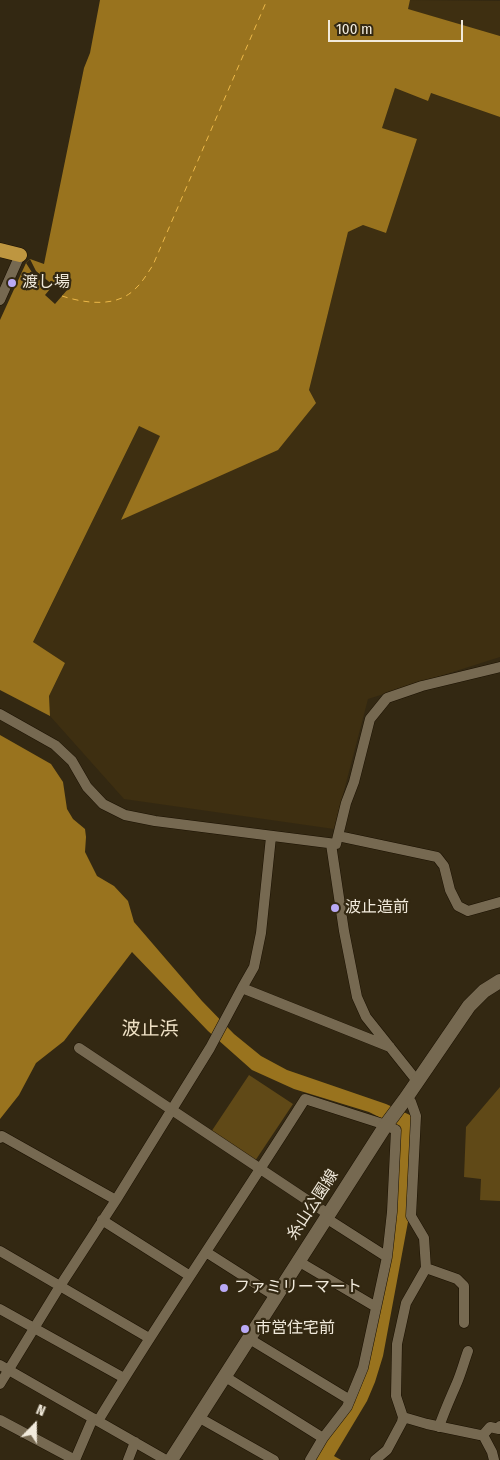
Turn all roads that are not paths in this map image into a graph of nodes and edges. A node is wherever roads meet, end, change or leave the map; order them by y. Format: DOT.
graph roads {
  1 [pos="0,250"];
  2 [pos="20,255"];
  3 [pos="0,300"];
  4 [pos="500,667"];
  5 [pos="0,714"];
  6 [pos="271,837"];
  7 [pos="335,840"];
  8 [pos="500,902"];
  9 [pos="500,981"];
  10 [pos="242,988"];
  11 [pos="390,1047"];
  12 [pos="79,1048"];
  13 [pos="417,1081"];
  14 [pos="406,1098"];
  15 [pos="171,1110"];
  16 [pos="386,1125"];
  17 [pos="0,1138"];
  18 [pos="261,1170"];
  19 [pos="116,1200"];
  20 [pos="327,1216"];
  21 [pos="102,1220"];
  22 [pos="0,1251"];
  23 [pos="206,1252"];
  24 [pos="386,1257"];
  25 [pos="298,1261"];
  26 [pos="426,1268"];
  27 [pos="190,1276"];
  28 [pos="60,1286"];
  29 [pos="275,1296"];
  30 [pos="376,1307"];
  31 [pos="0,1309"];
  32 [pos="464,1323"];
  33 [pos="34,1328"];
  34 [pos="149,1338"];
  35 [pos="248,1338"];
  36 [pos="468,1351"];
  37 [pos="5,1368"];
  38 [pos="224,1376"];
  39 [pos="124,1378"];
  40 [pos="0,1384"];
  41 [pos="350,1400"];
  42 [pos="198,1417"];
  43 [pos="403,1418"];
  44 [pos="96,1419"];
  45 [pos="0,1420"];
  46 [pos="500,1426"];
  47 [pos="439,1427"];
  48 [pos="482,1435"];
  49 [pos="323,1438"];
  50 [pos="136,1442"];
  51 [pos="382,1458"];
  52 [pos="75,1460"];
  53 [pos="128,1460"];
  54 [pos="166,1460"];
  55 [pos="171,1460"];
  56 [pos="274,1460"];
  57 [pos="310,1460"];
  58 [pos="494,1460"];
  1 -- 2 [label="highway"];
  2 -- 3 [label="street"];
  4 -- 7 [label="street"];
  5 -- 6 [label="street"];
  6 -- 7 [label="street"];
  6 -- 10 [label="street"];
  7 -- 8 [label="street"];
  7 -- 11 [label="street"];
  9 -- 13 [label="main road, 糸山公園線"];
  10 -- 11 [label="street"];
  10 -- 15 [label="street"];
  11 -- 13 [label="street"];
  12 -- 15 [label="street"];
  13 -- 14 [label="main road, 糸山公園線"];
  14 -- 16 [label="main road, 糸山公園線"];
  14 -- 26 [label="street"];
  15 -- 18 [label="street"];
  15 -- 19 [label="street"];
  16 -- 18 [label="street"];
  16 -- 20 [label="main road, 糸山公園線"];
  16 -- 24 [label="street"];
  17 -- 19 [label="street"];
  18 -- 20 [label="street"];
  18 -- 23 [label="street"];
  19 -- 21 [label="street"];
  20 -- 24 [label="street"];
  20 -- 25 [label="main road, 糸山公園線"];
  21 -- 27 [label="street"];
  21 -- 28 [label="street"];
  22 -- 28 [label="street"];
  23 -- 27 [label="street"];
  23 -- 29 [label="street"];
  24 -- 30 [label="street"];
  25 -- 29 [label="main road, 糸山公園線"];
  25 -- 30 [label="street"];
  26 -- 32 [label="street"];
  26 -- 43 [label="street"];
  27 -- 34 [label="street"];
  28 -- 33 [label="street"];
  28 -- 34 [label="street"];
  29 -- 35 [label="main road, 糸山公園線"];
  30 -- 41 [label="street"];
  31 -- 33 [label="street"];
  33 -- 37 [label="street"];
  33 -- 39 [label="street"];
  34 -- 39 [label="street"];
  35 -- 38 [label="main road, 糸山公園線"];
  35 -- 41 [label="street"];
  36 -- 47 [label="street"];
  37 -- 40 [label="street"];
  37 -- 44 [label="street"];
  38 -- 42 [label="main road, 糸山公園線"];
  38 -- 49 [label="street"];
  39 -- 44 [label="street"];
  41 -- 49 [label="street"];
  42 -- 55 [label="main road, 糸山公園線"];
  42 -- 56 [label="street"];
  43 -- 47 [label="street"];
  43 -- 51 [label="street"];
  44 -- 50 [label="street"];
  44 -- 52 [label="street"];
  45 -- 52 [label="street"];
  46 -- 48 [label="street"];
  47 -- 48 [label="street"];
  48 -- 58 [label="street"];
  49 -- 57 [label="street"];
  50 -- 53 [label="street"];
  50 -- 54 [label="street"];
}
